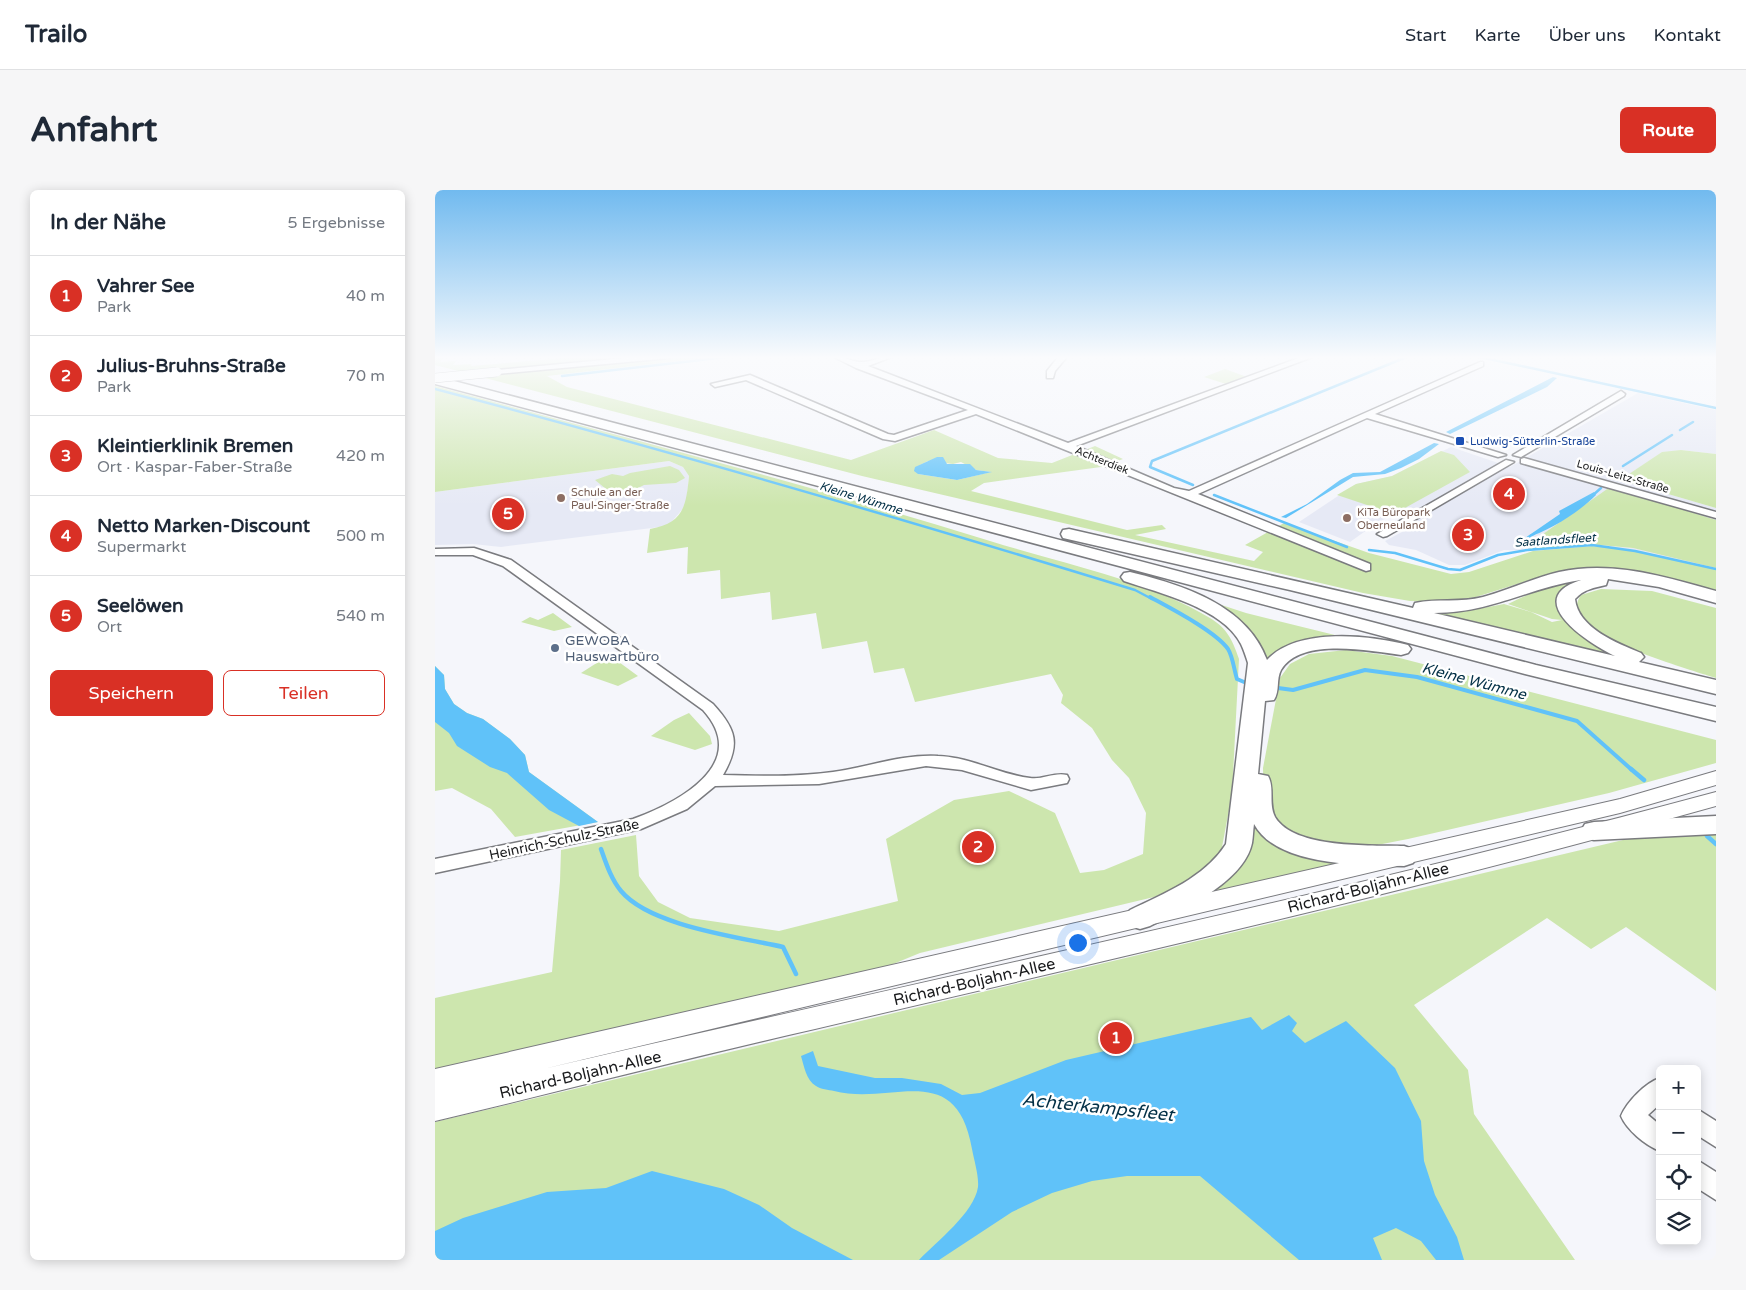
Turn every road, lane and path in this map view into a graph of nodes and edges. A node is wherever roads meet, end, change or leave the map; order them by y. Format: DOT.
graph roads {
  1 [pos="535,406"];
  2 [pos="567,406"];
  3 [pos="813,406"];
  4 [pos="962,406"];
  5 [pos="1176,406"];
  6 [pos="1387,406"];
  7 [pos="1602,406"];
  8 [pos="975,411"];
  9 [pos="1367,415"];
  10 [pos="1067,446"];
  11 [pos="1505,458"];
  12 [pos="1521,458"];
  13 [pos="1190,494"];
  14 [pos="928,512"];
  15 [pos="1716,515"];
  16 [pos="1044,529"];
  17 [pos="1383,534"];
  18 [pos="435,552"];
  19 [pos="1096,565"];
  20 [pos="1366,567"];
  21 [pos="1290,584"];
  22 [pos="1716,596"];
  23 [pos="1716,601"];
  24 [pos="1401,649"];
  25 [pos="1716,685"];
  26 [pos="1716,700"];
  27 [pos="1716,714"];
  28 [pos="1716,729"];
  29 [pos="1061,778"];
  30 [pos="1716,778"];
  31 [pos="712,780"];
  32 [pos="1716,799"];
  33 [pos="1716,825"];
  34 [pos="1594,831"];
  35 [pos="1404,856"];
  36 [pos="435,866"];
  37 [pos="1140,918"];
  38 [pos="435,1082"];
  39 [pos="1656,1092"];
  40 [pos="435,1108"];
  41 [pos="1701,1123"];
  42 [pos="1716,1136"];
  43 [pos="1656,1137"];
  44 [pos="1701,1175"];
  45 [pos="1716,1188"];
  1 -- 14 [label="highway"];
  2 -- 16 [label="highway"];
  3 -- 8 [label="street"];
  4 -- 8 [label="street, Achterdiek"];
  5 -- 10 [label="street"];
  6 -- 9 [label="street"];
  7 -- 12 [label="street"];
  8 -- 10 [label="street, Achterdiek"];
  9 -- 11 [label="street"];
  9 -- 13 [label="street"];
  10 -- 13 [label="street, Achterdiek"];
  11 -- 12 [label="street"];
  11 -- 17 [label="street"];
  12 -- 15 [label="street, Louis-Leitz-Straße"];
  13 -- 20 [label="street, Achterdiek"];
  14 -- 19 [label="highway"];
  14 -- 27 [label="highway"];
  16 -- 21 [label="highway"];
  16 -- 26 [label="highway"];
  18 -- 31 [label="street, Heinrich-Schulz-Straße"];
  19 -- 24 [label="highway"];
  19 -- 37 [label="highway"];
  21 -- 22 [label="highway"];
  21 -- 25 [label="highway"];
  23 -- 25 [label="highway"];
  24 -- 28 [label="highway"];
  24 -- 35 [label="highway"];
  29 -- 31 [label="street"];
  30 -- 35 [label="main road, Richard-Boljahn-Allee"];
  31 -- 36 [label="street, Heinrich-Schulz-Straße"];
  32 -- 34 [label="main road, Richard-Boljahn-Allee"];
  33 -- 34 [label="highway"];
  34 -- 40 [label="main road, Richard-Boljahn-Allee"];
  35 -- 37 [label="main road, Richard-Boljahn-Allee"];
  37 -- 38 [label="main road, Richard-Boljahn-Allee"];
  39 -- 43 [label="street"];
  41 -- 42 [label="street"];
  44 -- 45 [label="street"];
}
